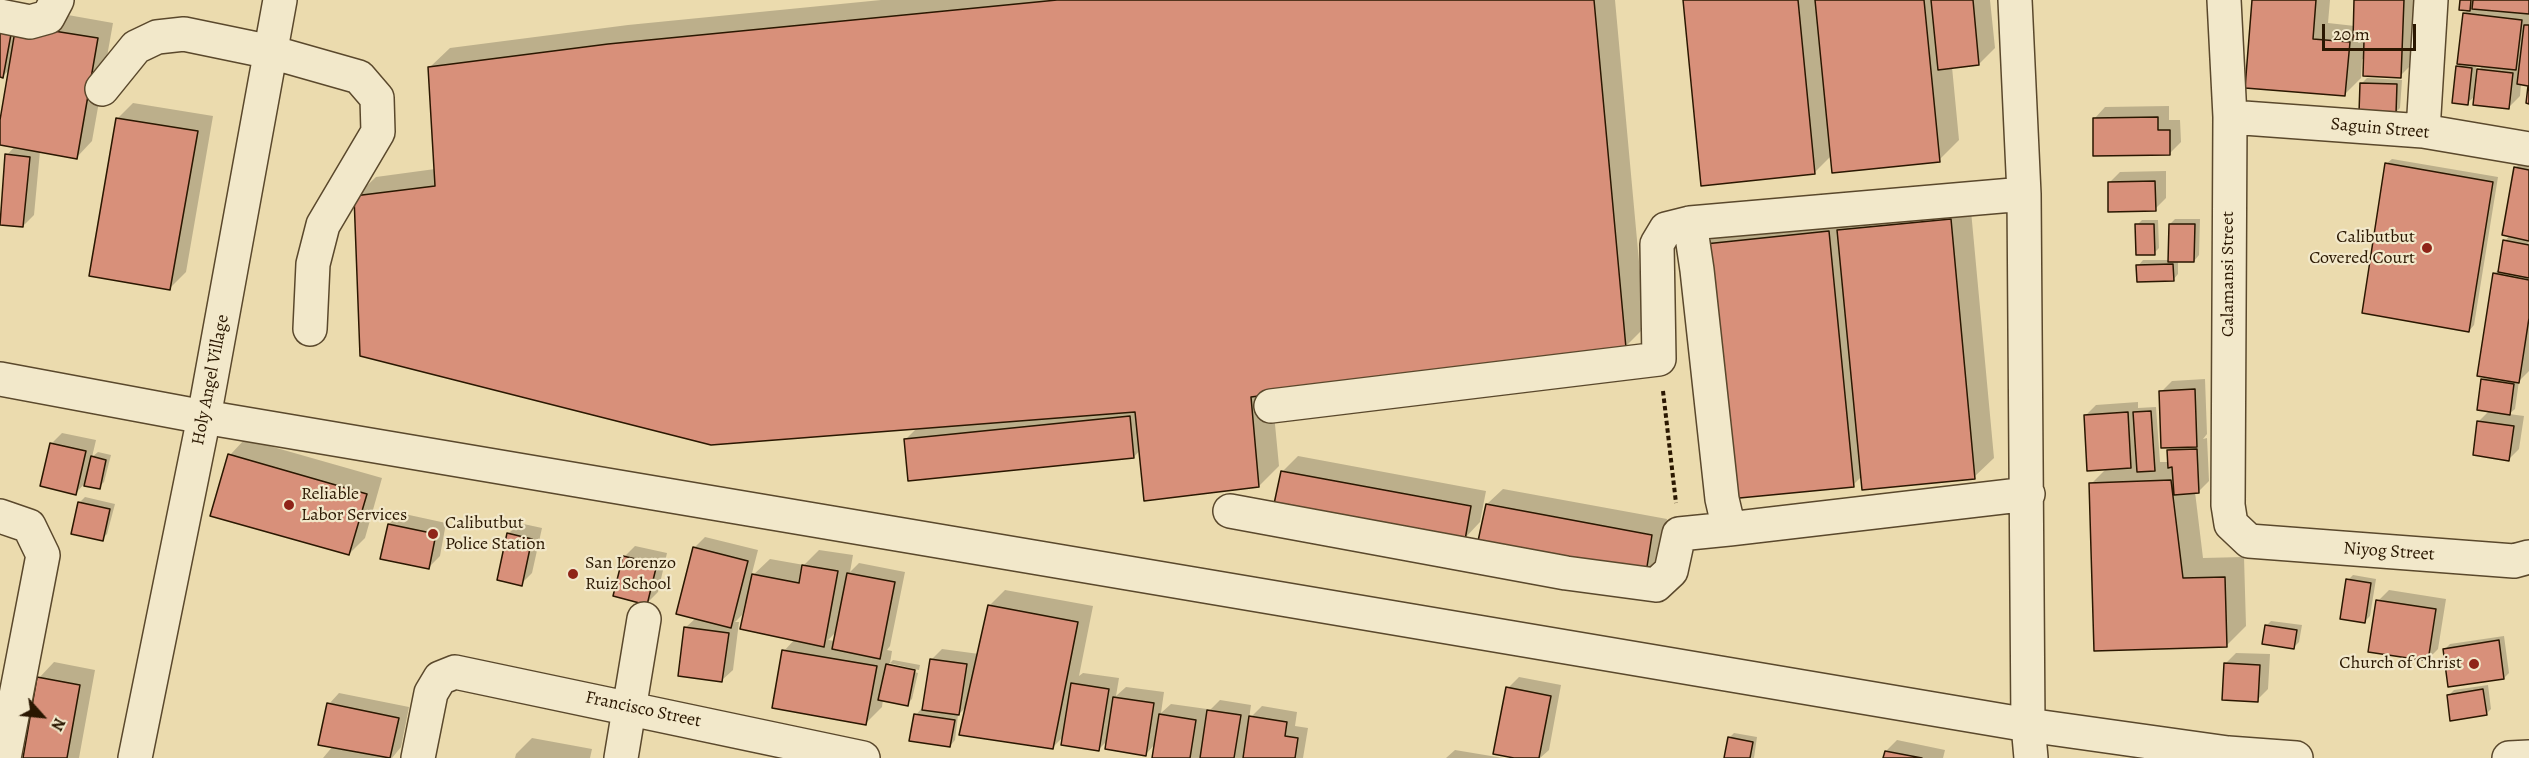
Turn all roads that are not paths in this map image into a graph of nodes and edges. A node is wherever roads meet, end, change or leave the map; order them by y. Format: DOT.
graph roads {
  1 [pos="57,0"];
  2 [pos="280,0"];
  3 [pos="2015,0"];
  4 [pos="2224,0"];
  5 [pos="2431,0"];
  6 [pos="0,16"];
  7 [pos="271,52"];
  8 [pos="102,89"];
  9 [pos="2230,117"];
  10 [pos="2423,131"];
  11 [pos="2529,149"];
  12 [pos="2024,194"];
  13 [pos="1690,223"];
  14 [pos="310,329"];
  15 [pos="0,379"];
  16 [pos="1271,406"];
  17 [pos="204,417"];
  18 [pos="2028,494"];
  19 [pos="1230,511"];
  20 [pos="2,516"];
  21 [pos="1729,529"];
  22 [pos="2248,541"];
  23 [pos="2529,557"];
  24 [pos="644,619"];
  25 [pos="631,707"];
  26 [pos="2028,725"];
  27 [pos="805,751"];
  28 [pos="2229,755"];
  29 [pos="2529,757"];
  30 [pos="4,758"];
  31 [pos="135,758"];
  32 [pos="418,758"];
  33 [pos="621,758"];
  34 [pos="863,758"];
  35 [pos="2031,758"];
  36 [pos="2295,758"];
  37 [pos="2509,758"];
  1 -- 6 [label="street"];
  2 -- 7 [label="street, Holy Angel Village"];
  3 -- 12 [label="street"];
  4 -- 9 [label="street, Calamansi Street"];
  5 -- 10 [label="street"];
  7 -- 8 [label="street"];
  7 -- 14 [label="street"];
  7 -- 17 [label="street, Holy Angel Village"];
  9 -- 10 [label="street, Saguin Street"];
  9 -- 22 [label="street, Calamansi Street"];
  10 -- 11 [label="street, Saguin Street"];
  12 -- 13 [label="street"];
  12 -- 18 [label="street"];
  13 -- 16 [label="street"];
  13 -- 21 [label="street"];
  15 -- 17 [label="street"];
  17 -- 26 [label="street"];
  17 -- 31 [label="street, Holy Angel Village"];
  18 -- 21 [label="street"];
  18 -- 26 [label="street"];
  19 -- 21 [label="street"];
  20 -- 30 [label="street"];
  22 -- 23 [label="street, Niyog Street"];
  24 -- 25 [label="street"];
  25 -- 27 [label="street, Francisco Street"];
  25 -- 32 [label="street, Francisco Street"];
  25 -- 33 [label="street"];
  26 -- 28 [label="street"];
  26 -- 35 [label="street"];
  27 -- 34 [label="street, Francisco Street"];
  28 -- 36 [label="street"];
  29 -- 37 [label="street"];
}
